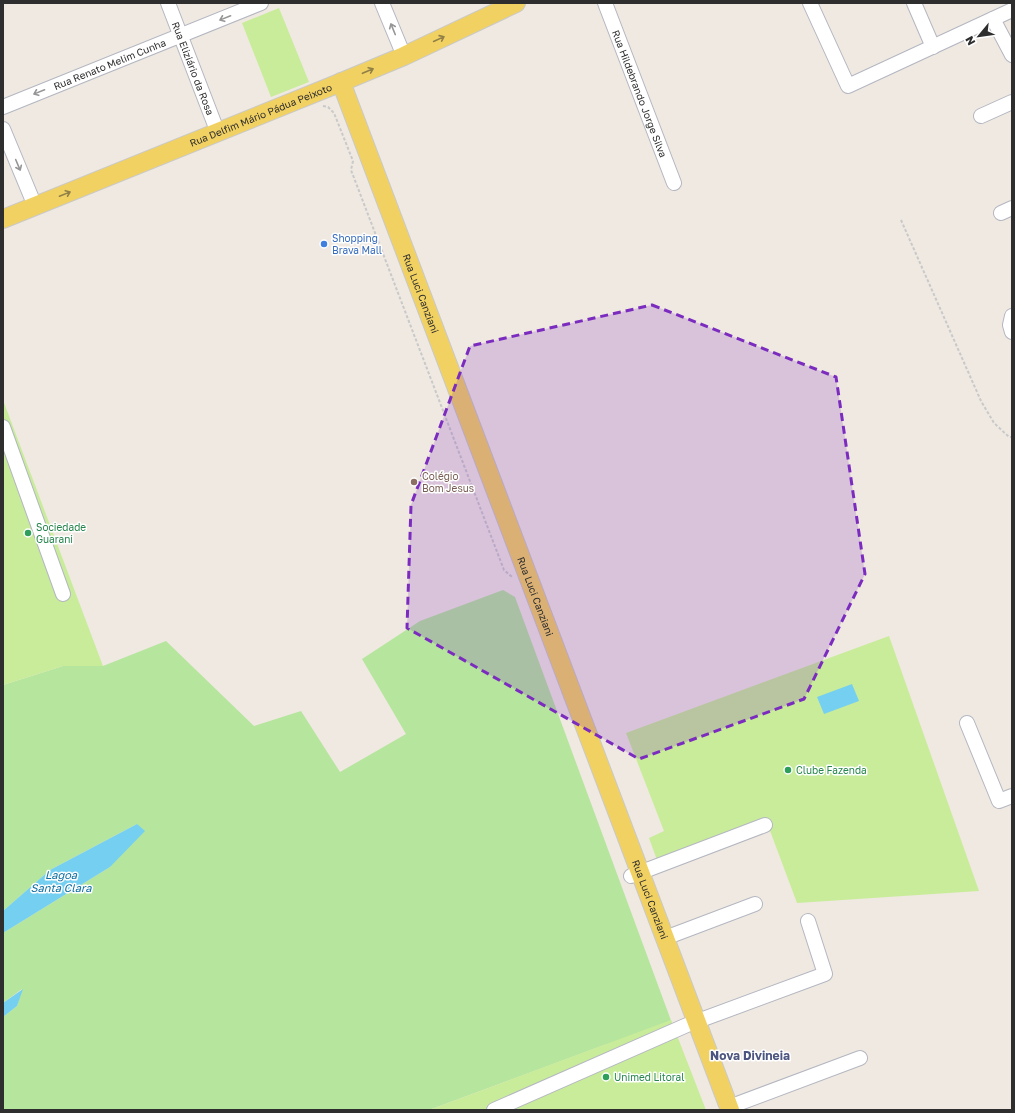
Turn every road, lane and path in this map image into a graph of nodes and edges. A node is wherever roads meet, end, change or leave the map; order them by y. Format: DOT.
graph roads {
  1 [pos="168,3"];
  2 [pos="261,3"];
  3 [pos="382,3"];
  4 [pos="605,3"];
  5 [pos="810,3"];
  6 [pos="914,3"];
  7 [pos="509,4"];
  8 [pos="1012,10"];
  9 [pos="994,19"];
  10 [pos="181,36"];
  11 [pos="933,47"];
  12 [pos="1012,55"];
  13 [pos="404,56"];
  14 [pos="336,84"];
  15 [pos="1012,102"];
  16 [pos="320,105"];
  17 [pos="3,106"];
  18 [pos="981,116"];
  19 [pos="3,129"];
  20 [pos="218,133"];
  21 [pos="674,183"];
  22 [pos="35,206"];
  23 [pos="3,219"];
  24 [pos="901,220"];
  25 [pos="1012,316"];
  26 [pos="1012,332"];
  27 [pos="3,427"];
  28 [pos="1012,437"];
  29 [pos="520,582"];
  30 [pos="63,594"];
  31 [pos="967,723"];
  32 [pos="1012,796"];
  33 [pos="765,825"];
  34 [pos="636,874"];
  35 [pos="755,904"];
  36 [pos="808,921"];
  37 [pos="665,938"];
  38 [pos="692,1023"];
  39 [pos="860,1058"];
  40 [pos="726,1109"];
  41 [pos="494,1110"];
  1 -- 10 [label="street, Rua Eliziário da Rosa"];
  2 -- 10 [label="street, Rua Renato Melim Cunha, one-way"];
  13 -- 3 [label="street, one-way"];
  4 -- 21 [label="street, Rua Hildebrando Jorge Silva"];
  5 -- 11 [label="street"];
  6 -- 11 [label="street"];
  13 -- 7 [label="main road, Rua Delfim Mário Pádua Peixoto, one-way"];
  8 -- 9 [label="street"];
  9 -- 11 [label="street"];
  9 -- 12 [label="street"];
  10 -- 17 [label="street, Rua Renato Melim Cunha, one-way"];
  10 -- 20 [label="street, Rua Eliziário da Rosa"];
  14 -- 13 [label="main road, Rua Delfim Mário Pádua Peixoto, one-way"];
  14 -- 20 [label="main road, Rua Delfim Mário Pádua Peixoto"];
  14 -- 29 [label="main road, Rua Luci Canziani"];
  14 -- 34 [label="main road, Rua Luci Canziani"];
  15 -- 18 [label="street"];
  16 -- 29 [label="path"];
  19 -- 22 [label="street, one-way"];
  22 -- 20 [label="main road, Rua Delfim Mário Pádua Peixoto, one-way"];
  22 -- 23 [label="main road, Rua Delfim Mário Pádua Peixoto"];
  24 -- 28 [label="path"];
  25 -- 26 [label="street"];
  27 -- 30 [label="street"];
  29 -- 34 [label="main road, Rua Luci Canziani"];
  31 -- 32 [label="street"];
  33 -- 34 [label="street"];
  34 -- 37 [label="main road, Rua Luci Canziani"];
  34 -- 38 [label="main road, Rua Luci Canziani"];
  35 -- 37 [label="street"];
  36 -- 38 [label="street"];
  37 -- 38 [label="main road, Rua Luci Canziani"];
  38 -- 40 [label="main road, Rua Luci Canziani"];
  38 -- 41 [label="street"];
  39 -- 40 [label="street"];
}
